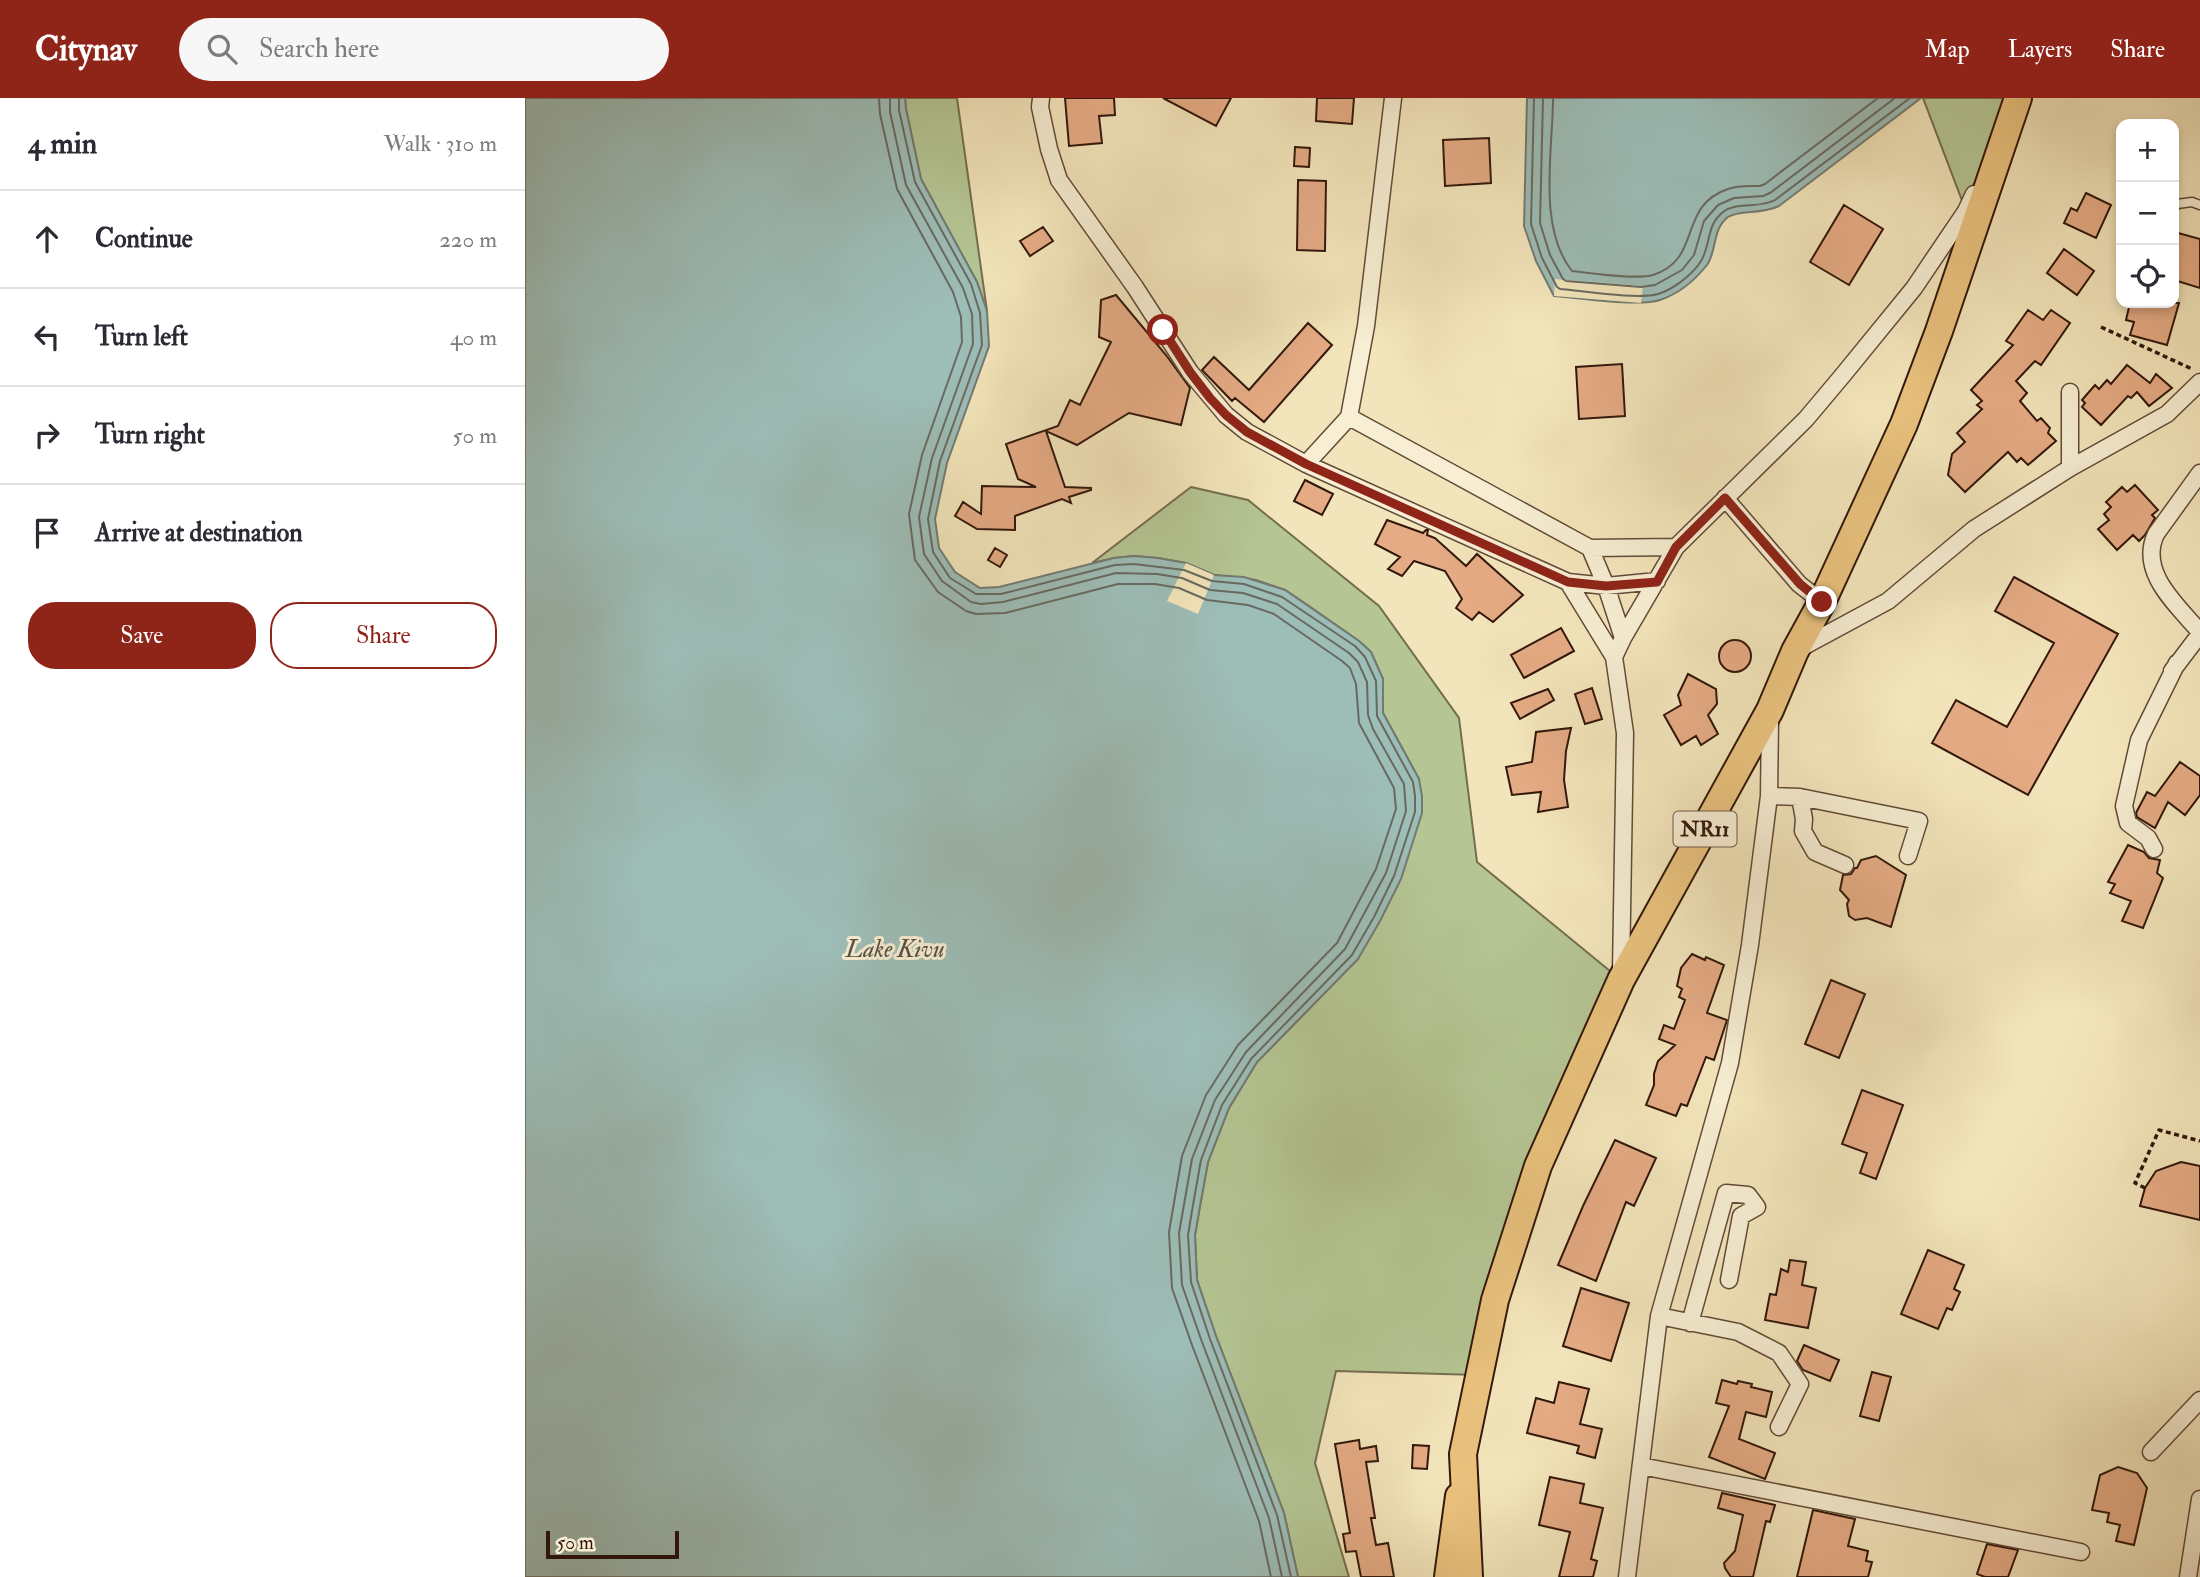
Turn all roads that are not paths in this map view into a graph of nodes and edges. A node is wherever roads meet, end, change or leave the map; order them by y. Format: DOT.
graph roads {
  1 [pos="1041,98"];
  2 [pos="1393,98"];
  3 [pos="2018,98"];
  4 [pos="2007,130"];
  5 [pos="2179,204"];
  6 [pos="2200,205"];
  7 [pos="2200,382"];
  8 [pos="2070,392"];
  9 [pos="1349,417"];
  10 [pos="1306,464"];
  11 [pos="2070,467"];
  12 [pos="2200,473"];
  13 [pos="1725,498"];
  14 [pos="1676,547"];
  15 [pos="1590,548"];
  16 [pos="1568,582"];
  17 [pos="1657,582"];
  18 [pos="1606,586"];
  19 [pos="1822,602"];
  20 [pos="2200,633"];
  21 [pos="1623,638"];
  22 [pos="1795,651"];
  23 [pos="1614,657"];
  24 [pos="2177,663"];
  25 [pos="2147,703"];
  26 [pos="1770,710"];
  27 [pos="1769,796"];
  28 [pos="1800,797"];
  29 [pos="2154,849"];
  30 [pos="1908,856"];
  31 [pos="1845,865"];
  32 [pos="1621,980"];
  33 [pos="1729,1280"];
  34 [pos="1659,1316"];
  35 [pos="1690,1323"];
  36 [pos="2200,1400"];
  37 [pos="1779,1427"];
  38 [pos="2151,1452"];
  39 [pos="1463,1454"];
  40 [pos="1641,1466"];
  41 [pos="2200,1499"];
  42 [pos="2197,1528"];
  43 [pos="2081,1552"];
  44 [pos="1447,1577"];
  45 [pos="1469,1577"];
  46 [pos="1627,1577"];
  47 [pos="2188,1577"];
  1 -- 10 [label="street"];
  2 -- 9 [label="street"];
  3 -- 4 [label="highway, NR11"];
  4 -- 13 [label="street"];
  4 -- 19 [label="highway, NR11"];
  5 -- 6 [label="lane"];
  7 -- 11 [label="street"];
  8 -- 11 [label="street"];
  9 -- 10 [label="street"];
  9 -- 15 [label="street"];
  10 -- 16 [label="street"];
  11 -- 22 [label="street"];
  12 -- 20 [label="street"];
  13 -- 14 [label="street"];
  13 -- 19 [label="street"];
  14 -- 15 [label="street"];
  14 -- 17 [label="street"];
  15 -- 18 [label="street"];
  16 -- 18 [label="street"];
  16 -- 23 [label="street"];
  17 -- 18 [label="street"];
  17 -- 21 [label="street"];
  18 -- 21 [label="street"];
  19 -- 22 [label="highway, NR11"];
  20 -- 24 [label="street"];
  21 -- 23 [label="street"];
  22 -- 26 [label="highway, NR11"];
  23 -- 32 [label="street"];
  24 -- 25 [label="street"];
  24 -- 29 [label="street"];
  26 -- 27 [label="street"];
  26 -- 32 [label="highway, NR11"];
  27 -- 28 [label="street"];
  27 -- 34 [label="street"];
  28 -- 30 [label="street"];
  28 -- 31 [label="street"];
  32 -- 39 [label="highway, NR11"];
  33 -- 35 [label="street"];
  34 -- 35 [label="street"];
  34 -- 40 [label="street"];
  35 -- 37 [label="street"];
  36 -- 38 [label="street"];
  39 -- 44 [label="main road"];
  39 -- 45 [label="highway, NR11"];
  40 -- 43 [label="street"];
  40 -- 46 [label="street"];
  41 -- 42 [label="street"];
  42 -- 47 [label="street"];
}
